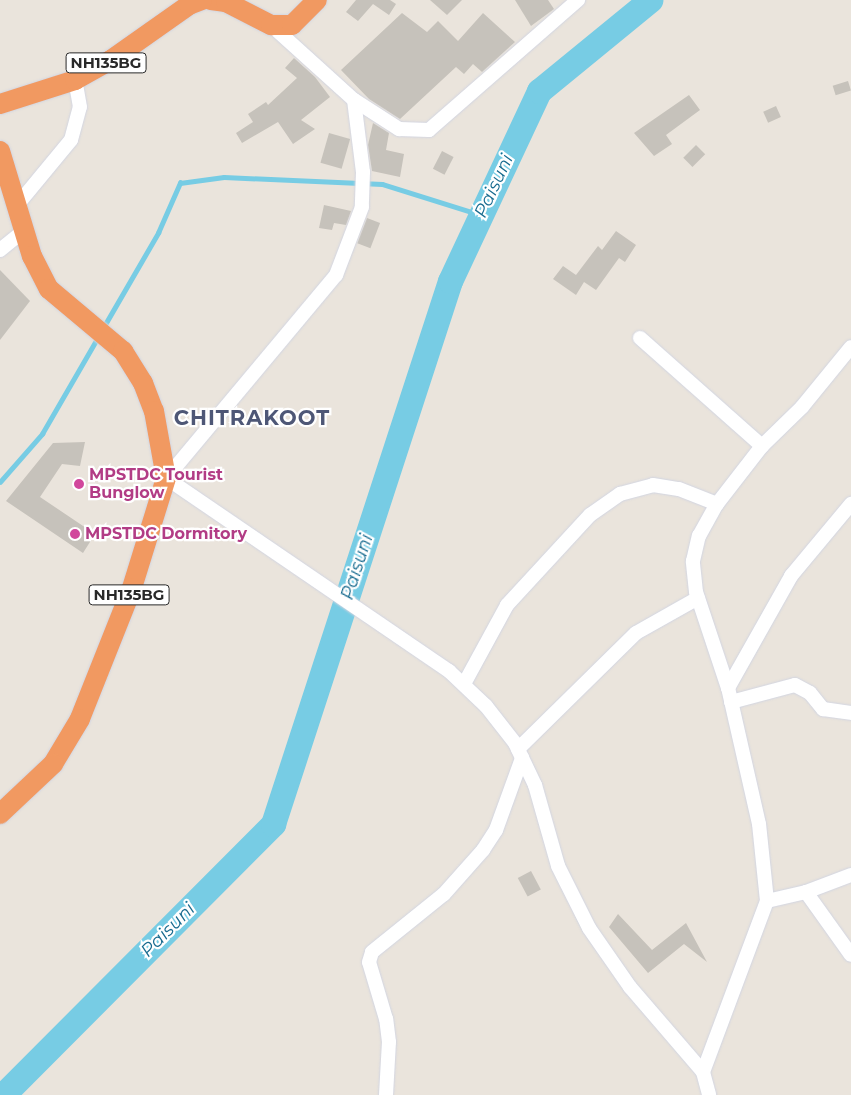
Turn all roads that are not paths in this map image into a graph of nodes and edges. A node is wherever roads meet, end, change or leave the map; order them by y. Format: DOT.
graph roads {
  1 [pos="202,0"];
  2 [pos="211,0"];
  3 [pos="316,0"];
  4 [pos="578,0"];
  5 [pos="271,25"];
  6 [pos="75,80"];
  7 [pos="354,100"];
  8 [pos="1,101"];
  9 [pos="0,151"];
  10 [pos="18,204"];
  11 [pos="24,230"];
  12 [pos="0,250"];
  13 [pos="640,338"];
  14 [pos="851,347"];
  15 [pos="762,446"];
  16 [pos="166,478"];
  17 [pos="717,504"];
  18 [pos="851,504"];
  19 [pos="698,598"];
  20 [pos="464,684"];
  21 [pos="730,695"];
  22 [pos="851,713"];
  23 [pos="520,754"];
  24 [pos="0,814"];
  25 [pos="851,874"];
  26 [pos="806,892"];
  27 [pos="767,901"];
  28 [pos="851,955"];
  29 [pos="703,1072"];
  30 [pos="386,1095"];
  31 [pos="709,1095"];
  1 -- 6 [label="highway, NH135BG"];
  2 -- 5 [label="highway"];
  3 -- 5 [label="highway"];
  4 -- 7 [label="street"];
  5 -- 7 [label="street"];
  6 -- 8 [label="highway, NH135BG"];
  6 -- 10 [label="street"];
  7 -- 16 [label="street"];
  9 -- 10 [label="highway, NH135BG"];
  10 -- 11 [label="highway, NH135BG"];
  11 -- 12 [label="street"];
  11 -- 16 [label="highway, NH135BG"];
  13 -- 15 [label="street"];
  14 -- 15 [label="street"];
  15 -- 17 [label="street"];
  16 -- 20 [label="street"];
  16 -- 24 [label="highway, NH135BG"];
  17 -- 19 [label="street"];
  17 -- 20 [label="street"];
  18 -- 21 [label="street"];
  19 -- 21 [label="street"];
  19 -- 23 [label="street"];
  20 -- 23 [label="street"];
  21 -- 22 [label="street"];
  21 -- 27 [label="street"];
  23 -- 29 [label="street"];
  23 -- 30 [label="street"];
  25 -- 26 [label="street"];
  26 -- 27 [label="street"];
  26 -- 28 [label="street"];
  27 -- 29 [label="street"];
  29 -- 31 [label="street"];
}
